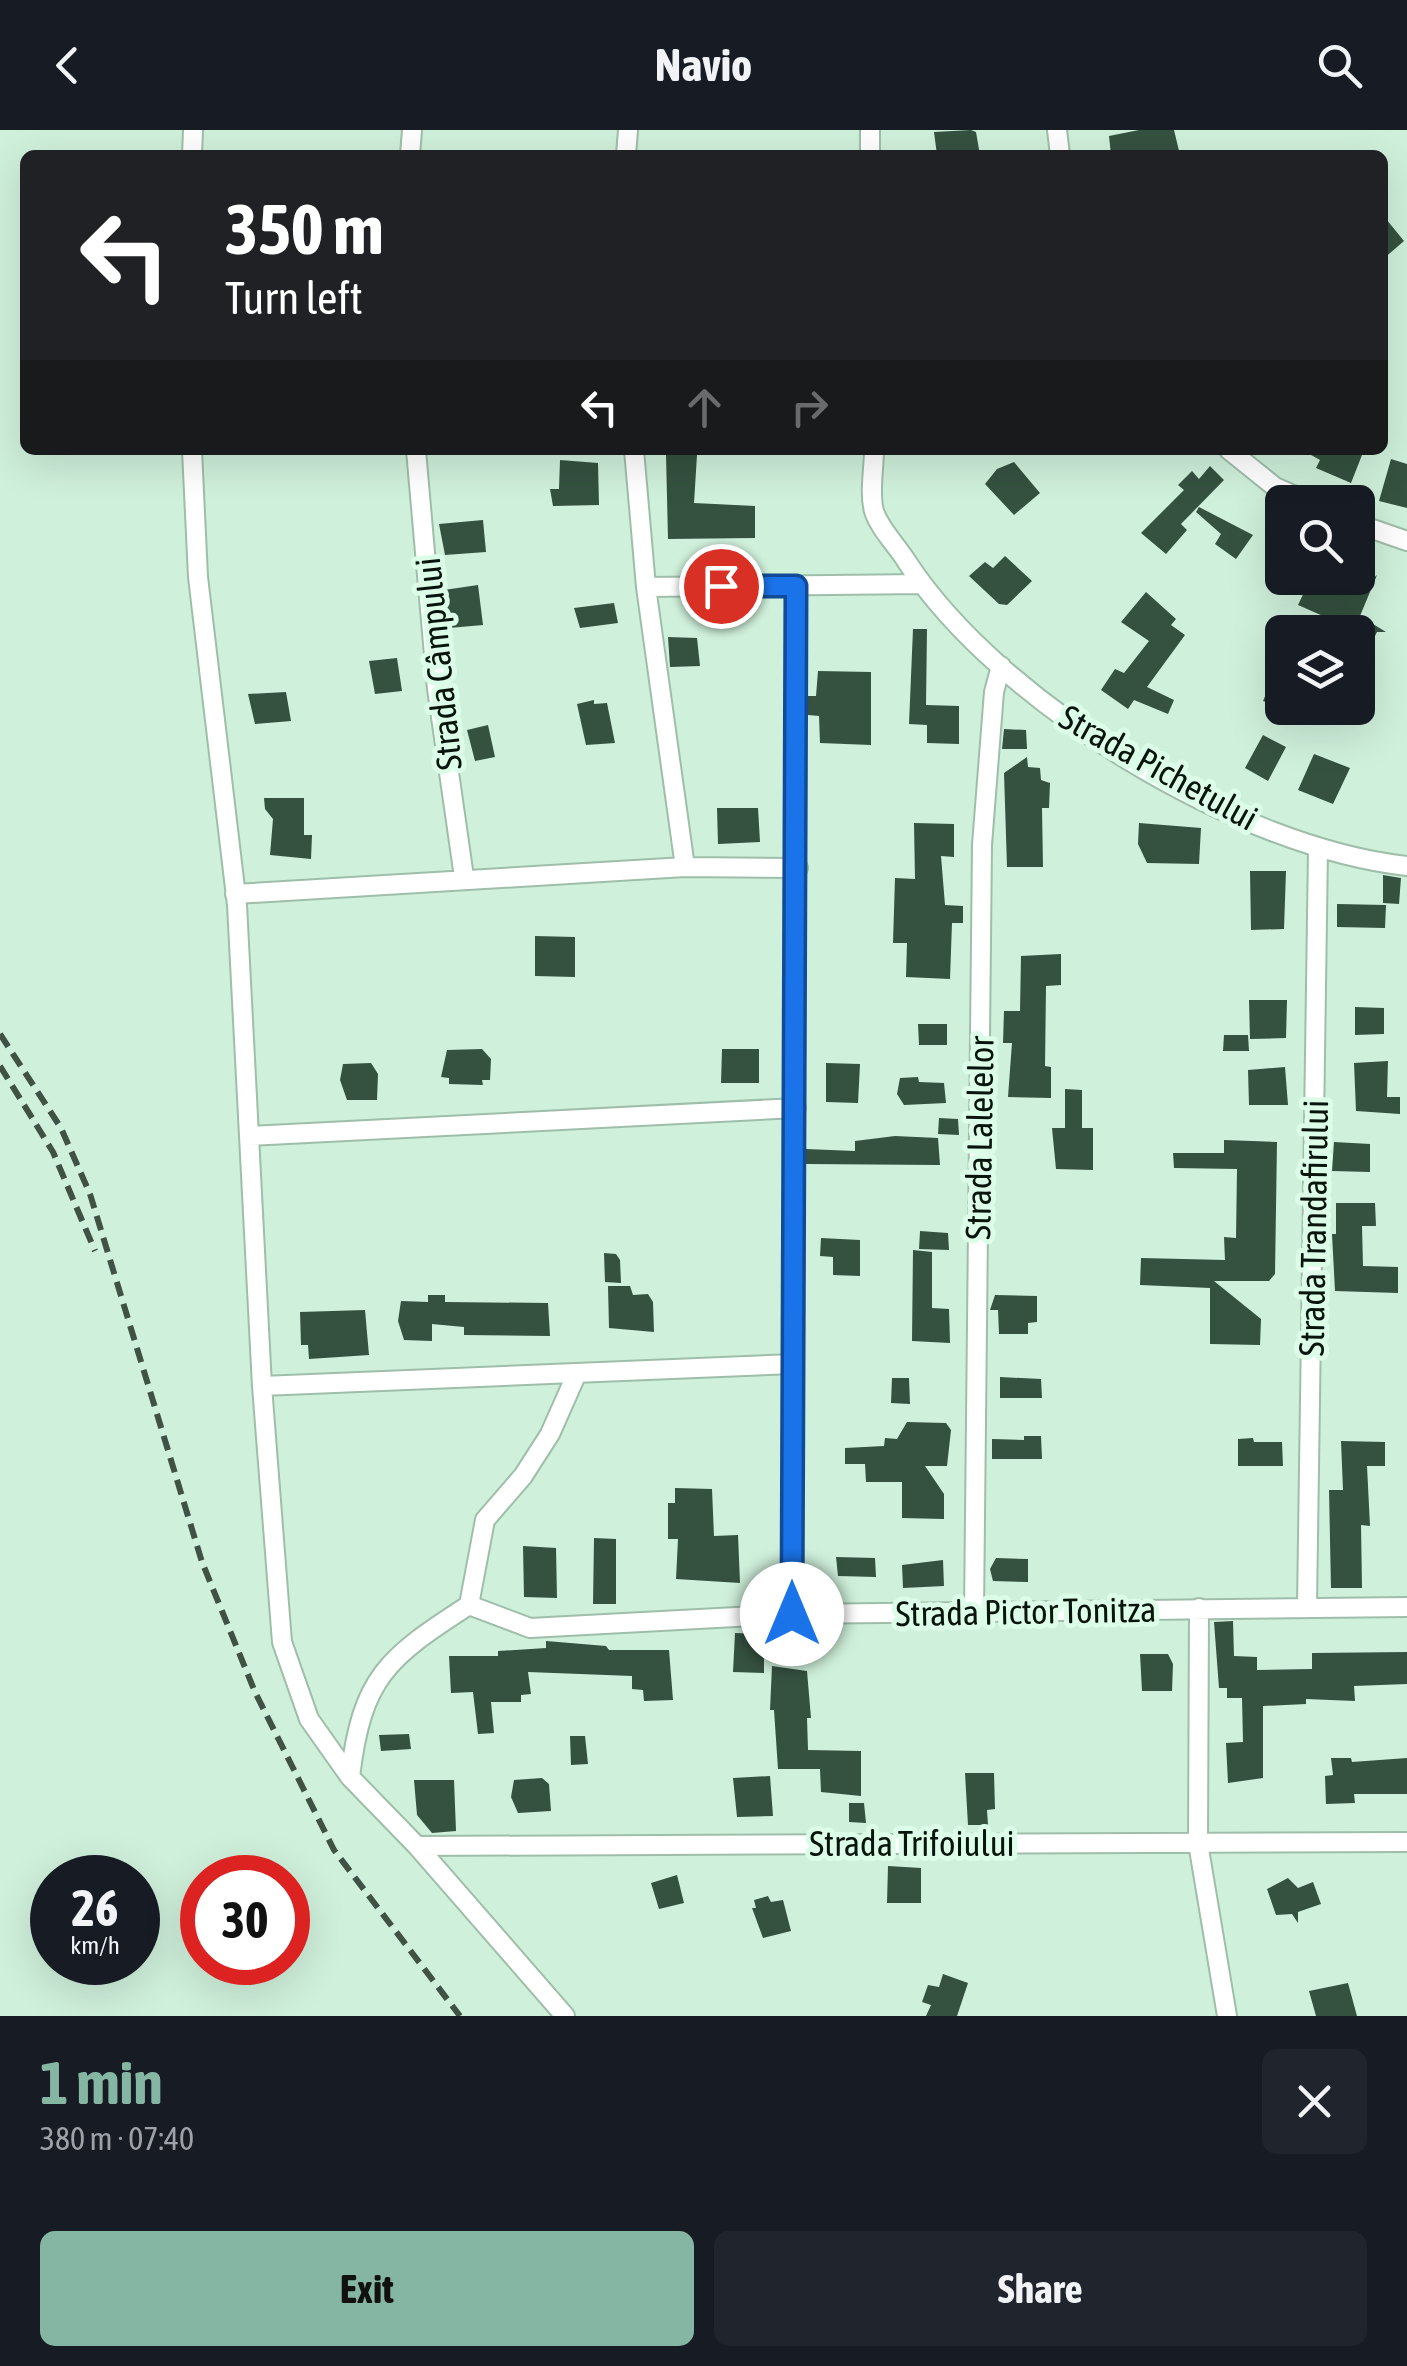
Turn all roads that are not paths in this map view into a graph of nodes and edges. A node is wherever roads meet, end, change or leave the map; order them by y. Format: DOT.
graph roads {
  1 [pos="192,455"];
  2 [pos="416,455"];
  3 [pos="634,455"];
  4 [pos="874,455"];
  5 [pos="1235,455"];
  6 [pos="1272,485"];
  7 [pos="1375,530"];
  8 [pos="1407,541"];
  9 [pos="922,584"];
  10 [pos="796,586"];
  11 [pos="646,587"];
  12 [pos="1001,666"];
  13 [pos="1318,849"];
  14 [pos="1407,866"];
  15 [pos="685,867"];
  16 [pos="798,868"];
  17 [pos="464,877"];
  18 [pos="236,894"];
  19 [pos="796,1108"];
  20 [pos="249,1136"];
  21 [pos="794,1364"];
  22 [pos="577,1372"];
  23 [pos="262,1386"];
  24 [pos="469,1605"];
  25 [pos="1307,1606"];
  26 [pos="1407,1607"];
  27 [pos="1199,1608"];
  28 [pos="974,1612"];
  29 [pos="792,1614"];
  30 [pos="350,1777"];
  31 [pos="1198,1842"];
  32 [pos="1407,1842"];
  33 [pos="417,1846"];
  34 [pos="565,2016"];
  35 [pos="1227,2016"];
  1 -- 18 [label="street"];
  2 -- 17 [label="street, Strada Câmpului"];
  3 -- 11 [label="street"];
  4 -- 9 [label="street, Strada Pichetului"];
  5 -- 6 [label="street"];
  7 -- 8 [label="street"];
  9 -- 10 [label="street"];
  9 -- 12 [label="street, Strada Pichetului"];
  10 -- 11 [label="street"];
  10 -- 16 [label="street"];
  11 -- 15 [label="street"];
  12 -- 13 [label="street, Strada Pichetului"];
  12 -- 28 [label="street, Strada Lalelelor"];
  13 -- 14 [label="street, Strada Pichetului"];
  13 -- 25 [label="street, Strada Trandafirului"];
  15 -- 16 [label="street"];
  15 -- 17 [label="street"];
  16 -- 19 [label="street"];
  17 -- 18 [label="street"];
  18 -- 20 [label="street"];
  19 -- 20 [label="street"];
  19 -- 21 [label="street"];
  20 -- 23 [label="street"];
  21 -- 22 [label="street"];
  21 -- 29 [label="street"];
  22 -- 23 [label="street"];
  22 -- 24 [label="street"];
  23 -- 30 [label="street"];
  24 -- 29 [label="street, Strada Pictor Tonitza"];
  24 -- 30 [label="street"];
  25 -- 26 [label="street, Strada Pictor Tonitza"];
  25 -- 27 [label="street, Strada Pictor Tonitza"];
  27 -- 28 [label="street, Strada Pictor Tonitza"];
  27 -- 31 [label="street"];
  28 -- 29 [label="street, Strada Pictor Tonitza"];
  30 -- 33 [label="street"];
  31 -- 32 [label="street, Strada Trifoiului"];
  31 -- 33 [label="street, Strada Trifoiului"];
  31 -- 35 [label="street"];
  33 -- 34 [label="street"];
}
